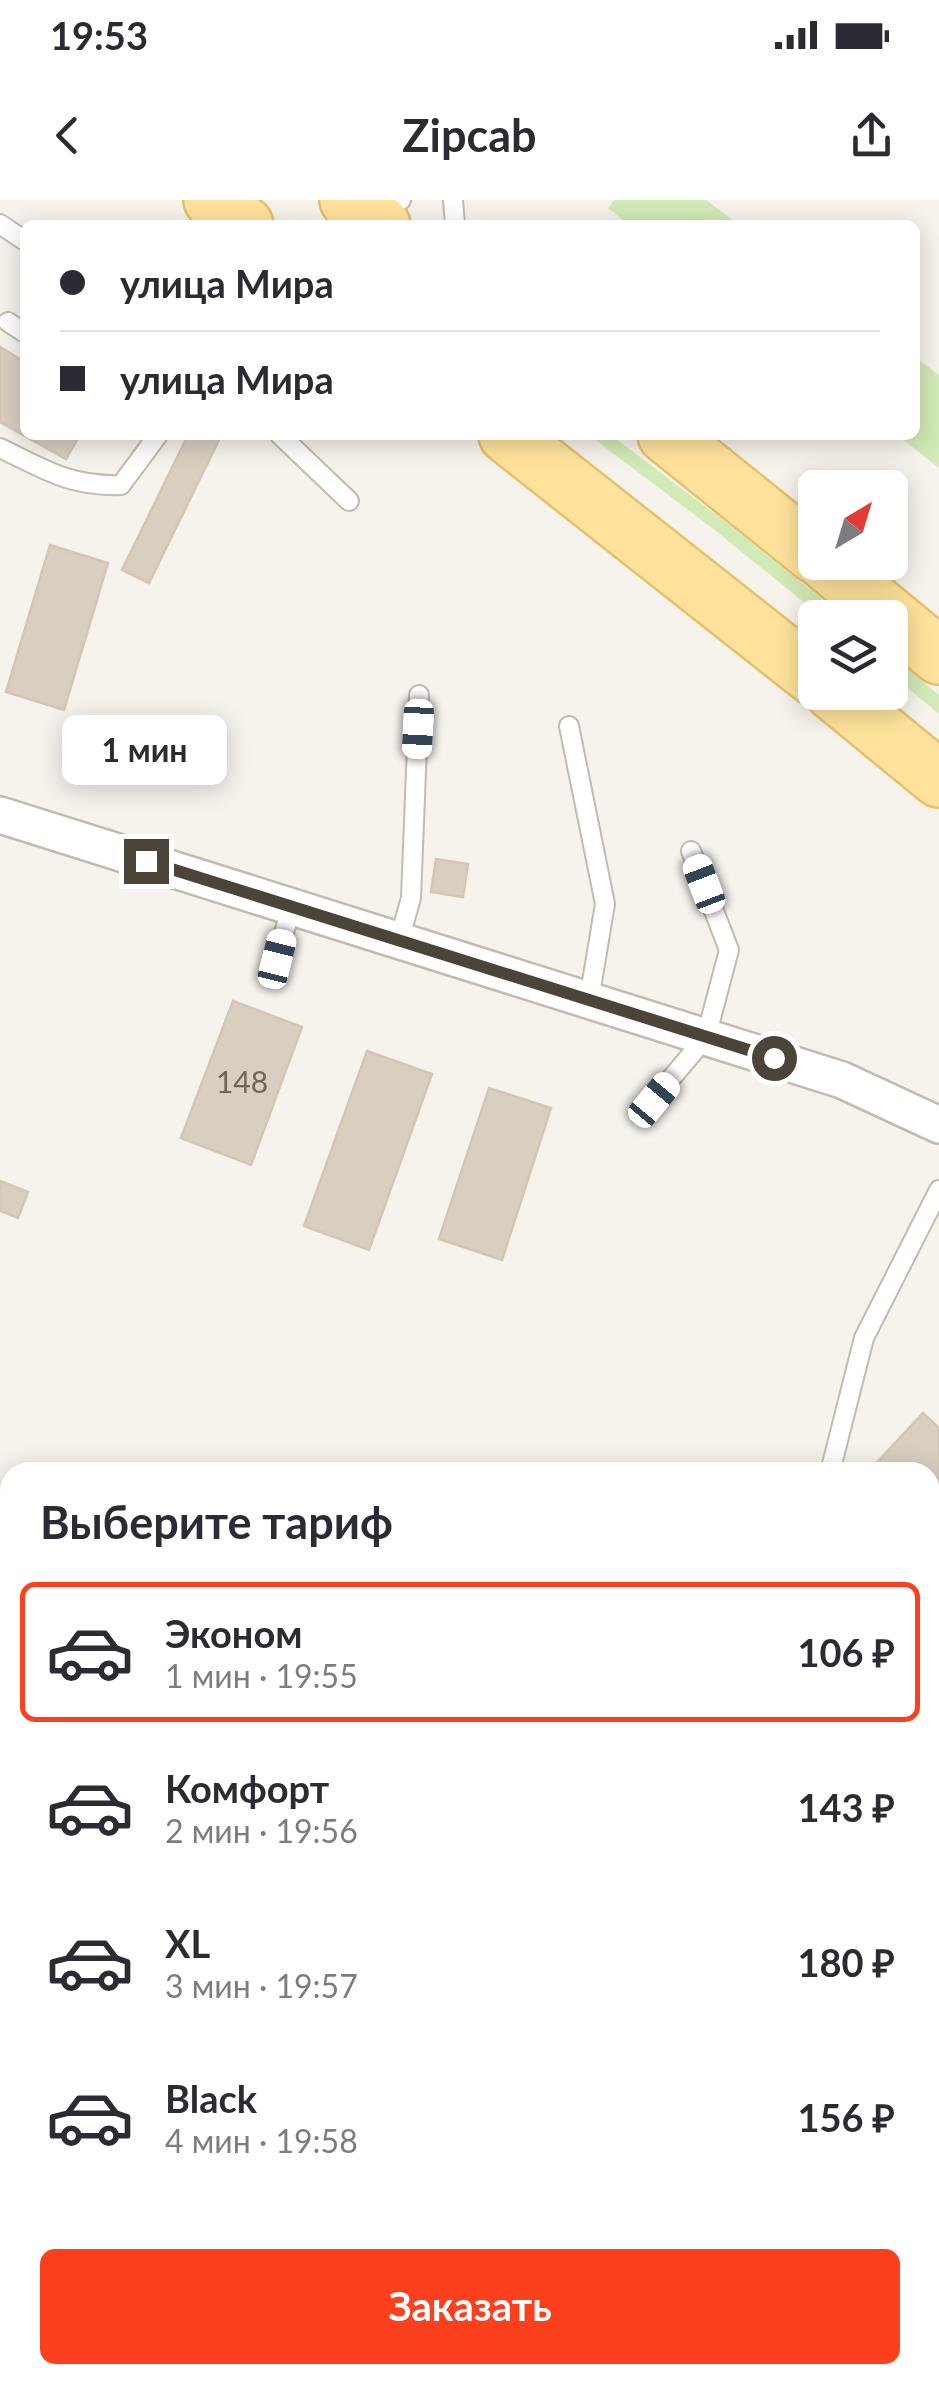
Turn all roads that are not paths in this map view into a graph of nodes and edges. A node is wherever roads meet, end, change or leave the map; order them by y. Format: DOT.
graph roads {
  1 [pos="212,200"];
  2 [pos="348,200"];
  3 [pos="238,220"];
  4 [pos="375,220"];
  5 [pos="8,322"];
  6 [pos="20,330"];
  7 [pos="154,440"];
  8 [pos="285,440"];
  9 [pos="513,440"];
  10 [pos="672,440"];
  11 [pos="0,448"];
  12 [pos="350,500"];
  13 [pos="798,541"];
  14 [pos="846,580"];
  15 [pos="939,656"];
  16 [pos="798,665"];
  17 [pos="419,696"];
  18 [pos="855,710"];
  19 [pos="569,726"];
  20 [pos="939,779"];
  21 [pos="0,815"];
  22 [pos="691,851"];
  23 [pos="291,907"];
  24 [pos="399,940"];
  25 [pos="277,959"];
  26 [pos="589,1000"];
  27 [pos="706,1036"];
  28 [pos="654,1100"];
  29 [pos="939,1126"];
  30 [pos="939,1190"];
  31 [pos="833,1462"];
  1 -- 3 [label="main road"];
  2 -- 4 [label="main road"];
  5 -- 6 [label="lane"];
  7 -- 11 [label="lane"];
  8 -- 12 [label="lane"];
  9 -- 16 [label="main road"];
  10 -- 13 [label="main road"];
  14 -- 15 [label="main road"];
  17 -- 24 [label="lane"];
  18 -- 20 [label="main road"];
  19 -- 26 [label="lane"];
  21 -- 23 [label="street"];
  22 -- 27 [label="lane"];
  23 -- 24 [label="street"];
  23 -- 25 [label="lane"];
  24 -- 26 [label="street"];
  26 -- 27 [label="street"];
  27 -- 28 [label="lane"];
  27 -- 29 [label="street"];
  30 -- 31 [label="lane"];
}
